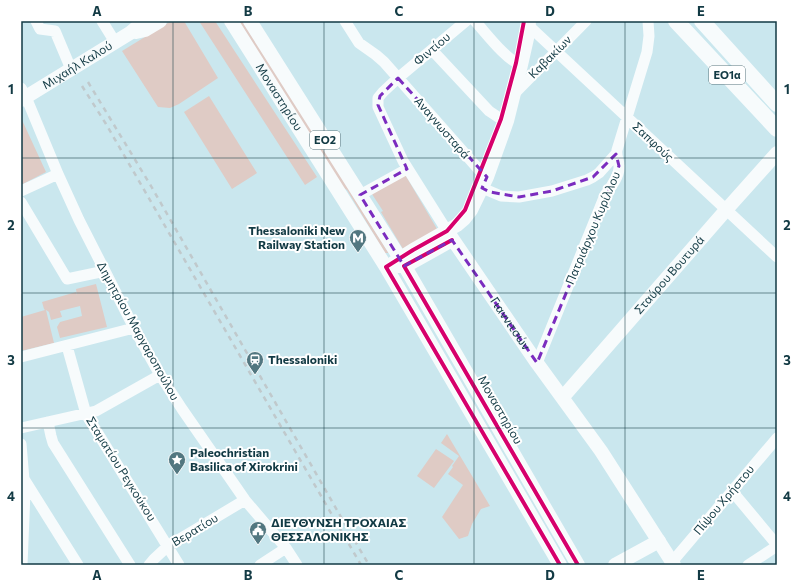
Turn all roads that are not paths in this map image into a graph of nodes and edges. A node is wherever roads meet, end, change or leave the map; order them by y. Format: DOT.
graph roads {
  1 [pos="36,21"];
  2 [pos="102,21"];
  3 [pos="144,21"];
  4 [pos="160,21"];
  5 [pos="230,21"];
  6 [pos="250,21"];
  7 [pos="345,21"];
  8 [pos="466,21"];
  9 [pos="475,21"];
  10 [pos="586,21"];
  11 [pos="648,21"];
  12 [pos="676,21"];
  13 [pos="702,21"];
  14 [pos="529,24"];
  15 [pos="130,33"];
  16 [pos="115,42"];
  17 [pos="432,50"];
  18 [pos="556,51"];
  19 [pos="521,65"];
  20 [pos="71,69"];
  21 [pos="398,78"];
  22 [pos="515,93"];
  23 [pos="23,95"];
  24 [pos="777,104"];
  25 [pos="627,118"];
  26 [pos="507,121"];
  27 [pos="777,129"];
  28 [pos="777,153"];
  29 [pos="616,154"];
  30 [pos="407,169"];
  31 [pos="58,174"];
  32 [pos="485,183"];
  33 [pos="21,191"];
  34 [pos="360,195"];
  35 [pos="21,202"];
  36 [pos="726,210"];
  37 [pos="450,236"];
  38 [pos="777,257"];
  39 [pos="402,262"];
  40 [pos="386,267"];
  41 [pos="105,271"];
  42 [pos="134,328"];
  43 [pos="67,346"];
  44 [pos="21,357"];
  45 [pos="537,363"];
  46 [pos="160,375"];
  47 [pos="563,398"];
  48 [pos="86,414"];
  49 [pos="48,422"];
  50 [pos="21,428"];
  51 [pos="777,438"];
  52 [pos="21,444"];
  53 [pos="24,478"];
  54 [pos="732,491"];
  55 [pos="245,500"];
  56 [pos="659,541"];
  57 [pos="168,546"];
  58 [pos="777,546"];
  59 [pos="286,548"];
  60 [pos="673,563"];
  61 [pos="22,565"];
  62 [pos="78,565"];
  63 [pos="130,565"];
  64 [pos="150,565"];
  65 [pos="179,565"];
  66 [pos="260,565"];
  67 [pos="297,565"];
  68 [pos="560,565"];
  69 [pos="578,565"];
  70 [pos="615,565"];
  71 [pos="748,565"];
  1 -- 20 [label="street"];
  2 -- 16 [label="street"];
  3 -- 15 [label="main road, Μιχαήλ Καλού"];
  4 -- 15 [label="main road, Μιχαήλ Καλού"];
  5 -- 40 [label="main road, Μοναστηρίου / ΕΟ2"];
  6 -- 34 [label="main road, Μοναστηρίου / ΕΟ2"];
  7 -- 21 [label="street, Αναγνωσταρά"];
  8 -- 17 [label="street, Φιντίου"];
  9 -- 19 [label="street"];
  10 -- 18 [label="street, Καβακίων"];
  11 -- 25 [label="street, Πατριάρχου Κυρίλλου"];
  12 -- 27 [label="highway, ΕΟ1α"];
  13 -- 24 [label="highway, ΕΟ1α"];
  14 -- 18 [label="street, Σαπφούς"];
  14 -- 19 [label="main road"];
  15 -- 16 [label="main road, Μιχαήλ Καλού"];
  16 -- 20 [label="main road, Μιχαήλ Καλού"];
  17 -- 21 [label="street, Φιντίου"];
  17 -- 26 [label="street"];
  18 -- 22 [label="street, Καβακίων"];
  18 -- 25 [label="street, Σαπφούς"];
  19 -- 22 [label="main road"];
  20 -- 23 [label="main road, Μιχαήλ Καλού"];
  21 -- 30 [label="street, Γιαννιτσών"];
  21 -- 32 [label="street, Αναγνωσταρά"];
  22 -- 26 [label="main road"];
  23 -- 31 [label="street, Δημητρίου Μαργαροπούλου"];
  25 -- 29 [label="street, Πατριάρχου Κυρίλλου"];
  25 -- 36 [label="street, Σαπφούς"];
  26 -- 32 [label="main road"];
  28 -- 36 [label="main road, Σταύρου Βουτυρά"];
  29 -- 32 [label="street"];
  29 -- 45 [label="street, Πατριάρχου Κυρίλλου"];
  30 -- 34 [label="street"];
  30 -- 37 [label="street, Γιαννιτσών"];
  31 -- 33 [label="street"];
  31 -- 41 [label="street, Δημητρίου Μαργαροπούλου"];
  32 -- 37 [label="main road"];
  34 -- 39 [label="main road, Μοναστηρίου / ΕΟ2"];
  35 -- 41 [label="street"];
  36 -- 38 [label="street, Σαπφούς"];
  36 -- 47 [label="main road, Σταύρου Βουτυρά"];
  37 -- 39 [label="main road"];
  37 -- 45 [label="main road, Γιαννιτσών"];
  39 -- 40 [label="main road"];
  39 -- 69 [label="main road, Μοναστηρίου / ΕΟ2"];
  40 -- 68 [label="main road, Μοναστηρίου / ΕΟ2"];
  41 -- 42 [label="street, Δημητρίου Μαργαροπούλου"];
  42 -- 43 [label="street"];
  42 -- 46 [label="street, Δημητρίου Μαργαροπούλου"];
  43 -- 44 [label="street"];
  43 -- 48 [label="street, Σταματίου Ρεγκούκου"];
  45 -- 47 [label="main road, Γιαννιτσών"];
  46 -- 48 [label="street"];
  46 -- 55 [label="street, Δημητρίου Μαργαροπούλου"];
  47 -- 56 [label="main road, Γιαννιτσών"];
  48 -- 49 [label="street"];
  48 -- 57 [label="street, Σταματίου Ρεγκούκου"];
  49 -- 50 [label="street"];
  49 -- 63 [label="street"];
  51 -- 54 [label="street, Πίψου Χρήστου"];
  52 -- 53 [label="street"];
  53 -- 61 [label="street"];
  53 -- 62 [label="street"];
  54 -- 58 [label="street"];
  54 -- 60 [label="street, Πίψου Χρήστου"];
  55 -- 57 [label="street, Βερατίου"];
  55 -- 59 [label="street, Δημητρίου Μαργαροπούλου"];
  56 -- 60 [label="main road, Γιαννιτσών"];
  56 -- 70 [label="main road"];
  57 -- 64 [label="street, Βερατίου"];
  57 -- 65 [label="street, Σταματίου Ρεγκούκου"];
  58 -- 71 [label="street"];
  59 -- 66 [label="street"];
  59 -- 67 [label="street, Δημητρίου Μαργαροπούλου"];
}
